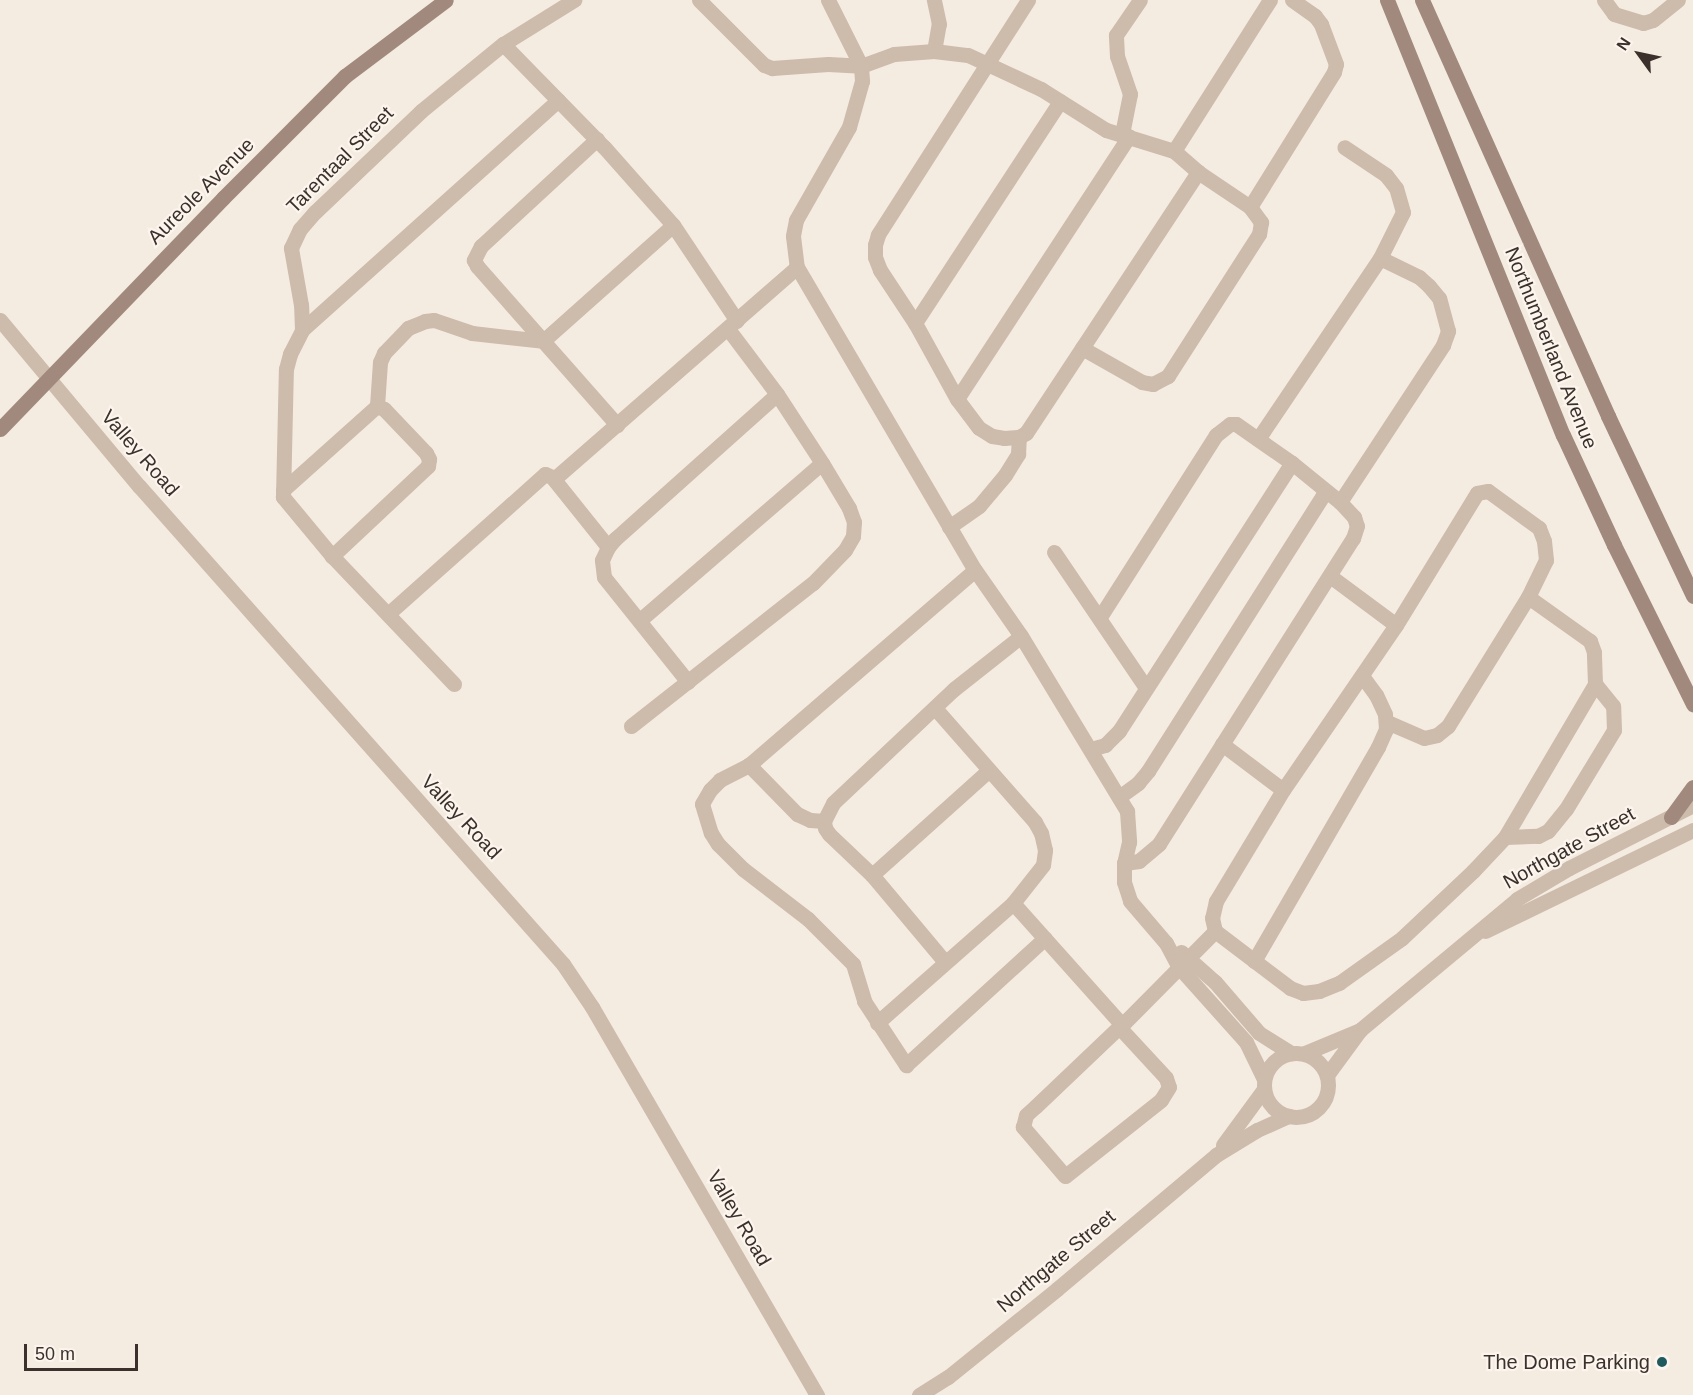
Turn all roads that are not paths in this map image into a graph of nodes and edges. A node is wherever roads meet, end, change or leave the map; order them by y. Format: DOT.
graph roads {
  1 [pos="446,0"];
  2 [pos="574,0"];
  3 [pos="699,0"];
  4 [pos="828,0"];
  5 [pos="934,0"];
  6 [pos="1028,0"];
  7 [pos="1140,0"];
  8 [pos="1270,0"];
  9 [pos="1292,0"];
  10 [pos="1387,0"];
  11 [pos="1422,0"];
  12 [pos="1604,0"];
  13 [pos="1678,0"];
  14 [pos="504,45"];
  15 [pos="934,51"];
  16 [pos="989,63"];
  17 [pos="861,66"];
  18 [pos="558,100"];
  19 [pos="1060,101"];
  20 [pos="1125,135"];
  21 [pos="597,139"];
  22 [pos="1344,147"];
  23 [pos="1174,151"];
  24 [pos="1198,172"];
  25 [pos="1250,207"];
  26 [pos="672,225"];
  27 [pos="1380,258"];
  28 [pos="796,267"];
  29 [pos="0,320"];
  30 [pos="915,322"];
  31 [pos="733,325"];
  32 [pos="302,330"];
  33 [pos="543,341"];
  34 [pos="1082,348"];
  35 [pos="48,378"];
  36 [pos="777,394"];
  37 [pos="957,399"];
  38 [pos="377,406"];
  39 [pos="617,425"];
  40 [pos="0,429"];
  41 [pos="1019,437"];
  42 [pos="1258,439"];
  43 [pos="822,463"];
  44 [pos="1292,463"];
  45 [pos="554,479"];
  46 [pos="283,490"];
  47 [pos="1325,492"];
  48 [pos="1340,502"];
  49 [pos="949,526"];
  50 [pos="608,547"];
  51 [pos="1054,552"];
  52 [pos="332,556"];
  53 [pos="975,570"];
  54 [pos="1329,576"];
  55 [pos="1693,596"];
  56 [pos="1528,597"];
  57 [pos="389,613"];
  58 [pos="1100,617"];
  59 [pos="640,620"];
  60 [pos="1396,625"];
  61 [pos="1021,636"];
  62 [pos="1362,676"];
  63 [pos="688,682"];
  64 [pos="454,684"];
  65 [pos="1595,684"];
  66 [pos="1146,688"];
  67 [pos="1693,704"];
  68 [pos="935,708"];
  69 [pos="1387,722"];
  70 [pos="631,726"];
  71 [pos="1222,744"];
  72 [pos="1091,749"];
  73 [pos="749,765"];
  74 [pos="988,771"];
  75 [pos="1693,787"];
  76 [pos="1283,790"];
  77 [pos="1119,797"];
  78 [pos="1693,805"];
  79 [pos="1671,817"];
  80 [pos="824,821"];
  81 [pos="1693,830"];
  82 [pos="1505,837"];
  83 [pos="1124,863"];
  84 [pos="872,875"];
  85 [pos="1013,903"];
  86 [pos="1215,931"];
  87 [pos="1045,938"];
  88 [pos="1472,938"];
  89 [pos="1183,961"];
  90 [pos="1254,961"];
  91 [pos="945,962"];
  92 [pos="877,1023"];
  93 [pos="1121,1026"];
  94 [pos="1243,1027"];
  95 [pos="1360,1030"];
  96 [pos="1298,1053"];
  97 [pos="1327,1075"];
  98 [pos="1264,1084"];
  99 [pos="1289,1116"];
  100 [pos="1216,1155"];
  101 [pos="817,1395"];
  102 [pos="919,1395"];
  1 -- 35 [label="main road, Aureole Avenue"];
  2 -- 14 [label="street, Tarentaal Street"];
  3 -- 17 [label="street"];
  4 -- 17 [label="street"];
  5 -- 15 [label="street"];
  6 -- 16 [label="street"];
  7 -- 20 [label="street"];
  8 -- 23 [label="street"];
  9 -- 25 [label="street"];
  10 -- 67 [label="main road, Northumberland Avenue"];
  11 -- 55 [label="main road, Northumberland Avenue"];
  12 -- 13 [label="street"];
  14 -- 18 [label="street"];
  14 -- 32 [label="street, Tarentaal Street"];
  15 -- 16 [label="street"];
  15 -- 17 [label="street"];
  16 -- 19 [label="street"];
  16 -- 30 [label="street"];
  17 -- 28 [label="street"];
  18 -- 21 [label="street"];
  18 -- 32 [label="street"];
  19 -- 20 [label="street"];
  19 -- 30 [label="street"];
  20 -- 23 [label="street"];
  20 -- 37 [label="street"];
  21 -- 26 [label="street"];
  21 -- 33 [label="street"];
  22 -- 27 [label="street"];
  23 -- 24 [label="street"];
  24 -- 25 [label="street"];
  24 -- 34 [label="street"];
  25 -- 34 [label="street"];
  26 -- 31 [label="street"];
  26 -- 33 [label="street"];
  27 -- 42 [label="street"];
  27 -- 48 [label="street"];
  28 -- 31 [label="street"];
  28 -- 49 [label="street"];
  29 -- 35 [label="street, Valley Road"];
  30 -- 37 [label="street"];
  31 -- 36 [label="street"];
  31 -- 39 [label="street"];
  32 -- 46 [label="street, Tarentaal Street"];
  33 -- 38 [label="street"];
  33 -- 39 [label="street"];
  34 -- 41 [label="street"];
  35 -- 40 [label="main road, Aureole Avenue"];
  35 -- 101 [label="street, Valley Road"];
  36 -- 43 [label="street"];
  36 -- 50 [label="street"];
  37 -- 41 [label="street"];
  38 -- 46 [label="street"];
  38 -- 52 [label="street"];
  39 -- 45 [label="street"];
  41 -- 49 [label="street"];
  42 -- 44 [label="street"];
  42 -- 58 [label="street"];
  43 -- 59 [label="street"];
  43 -- 63 [label="street"];
  44 -- 47 [label="street"];
  44 -- 66 [label="street"];
  45 -- 50 [label="street"];
  45 -- 57 [label="street"];
  46 -- 52 [label="street"];
  47 -- 48 [label="street"];
  47 -- 77 [label="street"];
  48 -- 54 [label="street"];
  49 -- 53 [label="street"];
  50 -- 59 [label="street"];
  51 -- 58 [label="street"];
  52 -- 57 [label="street"];
  53 -- 61 [label="street"];
  53 -- 73 [label="street"];
  54 -- 60 [label="street"];
  54 -- 71 [label="street"];
  56 -- 60 [label="street"];
  56 -- 65 [label="street"];
  56 -- 69 [label="street"];
  57 -- 64 [label="street"];
  58 -- 66 [label="street"];
  59 -- 63 [label="street"];
  60 -- 62 [label="street"];
  61 -- 68 [label="street"];
  61 -- 72 [label="street"];
  62 -- 69 [label="street"];
  62 -- 76 [label="street"];
  63 -- 70 [label="street"];
  65 -- 82 [label="street"];
  65 -- 82 [label="street"];
  66 -- 72 [label="street"];
  68 -- 74 [label="street"];
  68 -- 80 [label="street"];
  69 -- 90 [label="street"];
  71 -- 76 [label="street"];
  71 -- 83 [label="street"];
  72 -- 77 [label="street"];
  73 -- 80 [label="street"];
  73 -- 92 [label="street"];
  74 -- 84 [label="street"];
  74 -- 85 [label="street"];
  75 -- 79 [label="main road"];
  76 -- 86 [label="street"];
  77 -- 83 [label="street"];
  78 -- 79 [label="street, Northgate Street"];
  79 -- 88 [label="street, Northgate Street"];
  80 -- 84 [label="street"];
  81 -- 88 [label="street, Northgate Street"];
  82 -- 90 [label="street"];
  83 -- 89 [label="street"];
  84 -- 91 [label="street"];
  85 -- 87 [label="street"];
  85 -- 91 [label="street"];
  86 -- 89 [label="street"];
  86 -- 90 [label="street"];
  87 -- 92 [label="street"];
  87 -- 93 [label="street"];
  88 -- 95 [label="street, Northgate Street"];
  89 -- 93 [label="street"];
  89 -- 94 [label="street"];
  91 -- 92 [label="street"];
  93 -- 93 [label="street"];
  94 -- 96 [label="street"];
  94 -- 98 [label="street"];
  95 -- 96 [label="street, Northgate Street"];
  95 -- 97 [label="street, Northgate Street"];
  96 -- 97 [label="street"];
  96 -- 98 [label="street"];
  97 -- 99 [label="street"];
  98 -- 99 [label="street"];
  98 -- 100 [label="street, Northgate Street"];
  99 -- 100 [label="street, Northgate Street"];
  100 -- 102 [label="street, Northgate Street"];
}
